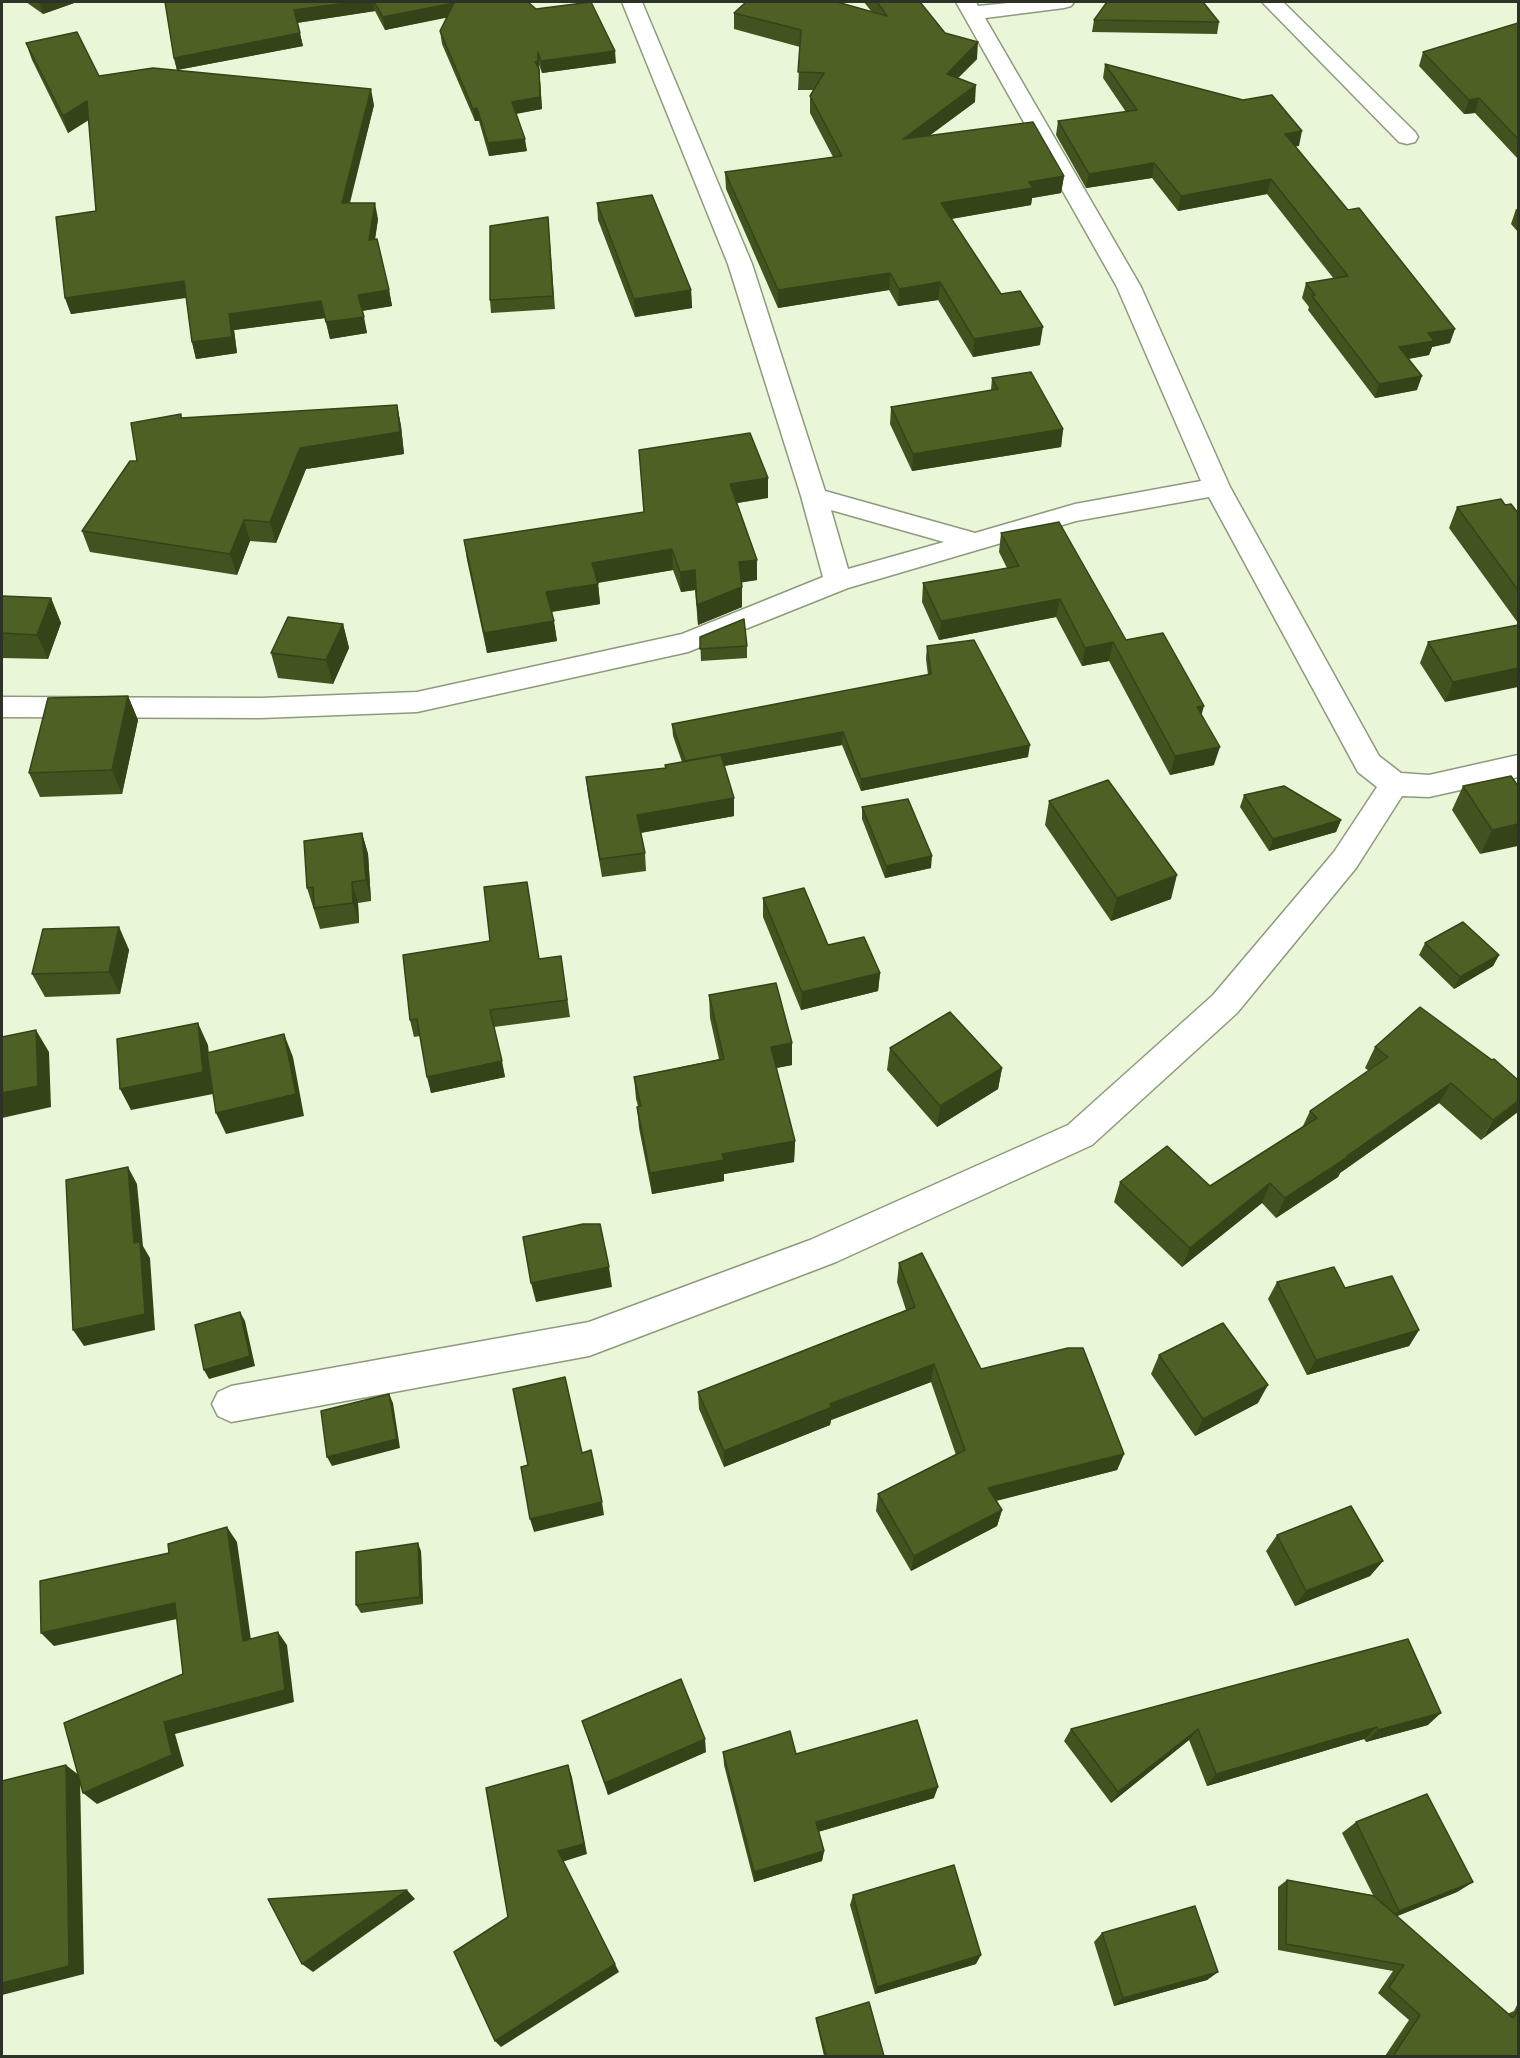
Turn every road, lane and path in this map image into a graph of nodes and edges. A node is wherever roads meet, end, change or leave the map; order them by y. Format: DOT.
graph roads {
  1 [pos="632,2"];
  2 [pos="1064,2"];
  3 [pos="1272,2"];
  4 [pos="969,7"];
  5 [pos="1407,137"];
  6 [pos="1217,487"];
  7 [pos="814,496"];
  8 [pos="977,542"];
  9 [pos="838,581"];
  10 [pos="2,707"];
  11 [pos="1518,766"];
  12 [pos="1394,784"];
  13 [pos="231,1404"];
  1 -- 7 [label="street"];
  2 -- 4 [label="street"];
  3 -- 5 [label="street"];
  4 -- 6 [label="street"];
  6 -- 8 [label="street"];
  6 -- 12 [label="street"];
  7 -- 8 [label="street"];
  7 -- 9 [label="street"];
  8 -- 9 [label="street"];
  9 -- 10 [label="street"];
  11 -- 12 [label="street"];
  12 -- 13 [label="street"];
}
